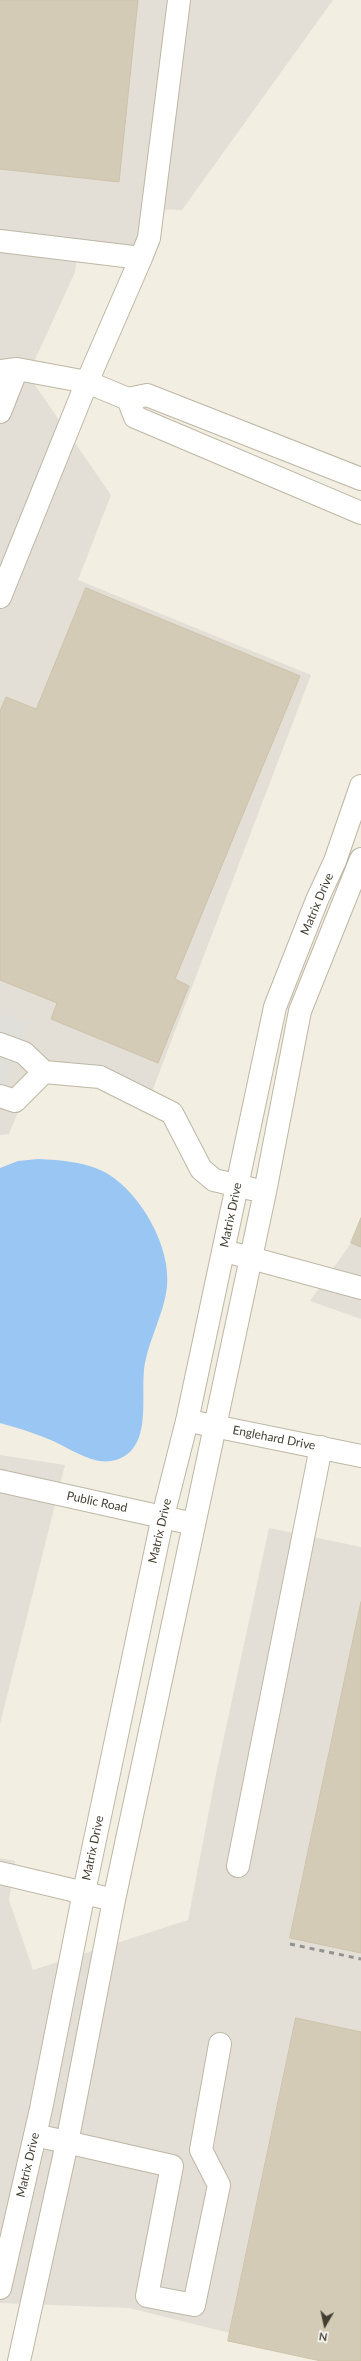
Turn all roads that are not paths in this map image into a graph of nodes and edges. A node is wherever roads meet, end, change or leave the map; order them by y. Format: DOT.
graph roads {
  1 [pos="179,0"];
  2 [pos="0,241"];
  3 [pos="141,258"];
  4 [pos="8,370"];
  5 [pos="87,382"];
  6 [pos="128,399"];
  7 [pos="0,412"];
  8 [pos="361,479"];
  9 [pos="361,513"];
  10 [pos="0,597"];
  11 [pos="361,786"];
  12 [pos="335,861"];
  13 [pos="360,867"];
  14 [pos="0,1044"];
  15 [pos="44,1072"];
  16 [pos="0,1096"];
  17 [pos="238,1185"];
  18 [pos="265,1192"];
  19 [pos="224,1251"];
  20 [pos="250,1257"];
  21 [pos="361,1288"];
  22 [pos="187,1421"];
  23 [pos="214,1426"];
  24 [pos="321,1447"];
  25 [pos="361,1456"];
  26 [pos="0,1481"];
  27 [pos="163,1516"];
  28 [pos="194,1524"];
  29 [pos="238,1866"];
  30 [pos="0,1873"];
  31 [pos="84,1892"];
  32 [pos="114,1900"];
  33 [pos="220,2044"];
  34 [pos="35,2135"];
  35 [pos="66,2143"];
  36 [pos="201,2150"];
  37 [pos="172,2166"];
  38 [pos="0,2288"];
  39 [pos="19,2361"];
  1 -- 3 [label="street"];
  2 -- 3 [label="street"];
  3 -- 5 [label="street"];
  4 -- 5 [label="street"];
  4 -- 7 [label="street"];
  5 -- 6 [label="street"];
  5 -- 10 [label="street"];
  6 -- 8 [label="street"];
  6 -- 9 [label="street"];
  11 -- 12 [label="street, Matrix Drive"];
  12 -- 13 [label="street"];
  12 -- 17 [label="street, Matrix Drive"];
  13 -- 18 [label="street, Matrix Drive"];
  14 -- 15 [label="street"];
  15 -- 16 [label="street"];
  15 -- 17 [label="street"];
  17 -- 18 [label="street"];
  17 -- 19 [label="street, Matrix Drive"];
  18 -- 20 [label="street, Matrix Drive"];
  19 -- 20 [label="street"];
  19 -- 22 [label="street, Matrix Drive"];
  20 -- 21 [label="street"];
  20 -- 23 [label="street, Matrix Drive"];
  22 -- 23 [label="street, Englehard Drive"];
  22 -- 27 [label="street, Matrix Drive"];
  23 -- 24 [label="street, Englehard Drive"];
  23 -- 28 [label="street, Matrix Drive"];
  24 -- 25 [label="street, Englehard Drive"];
  24 -- 29 [label="street"];
  26 -- 27 [label="street, Public Road"];
  27 -- 28 [label="street, Public Road"];
  27 -- 31 [label="street, Matrix Drive"];
  28 -- 32 [label="street, Matrix Drive"];
  30 -- 31 [label="street"];
  31 -- 32 [label="street"];
  31 -- 34 [label="street, Matrix Drive"];
  32 -- 35 [label="street, Matrix Drive"];
  33 -- 36 [label="street"];
  34 -- 35 [label="street"];
  34 -- 38 [label="street, Matrix Drive"];
  35 -- 37 [label="street"];
  35 -- 39 [label="street, Matrix Drive"];
  36 -- 37 [label="street"];
  36 -- 37 [label="street"];
}
